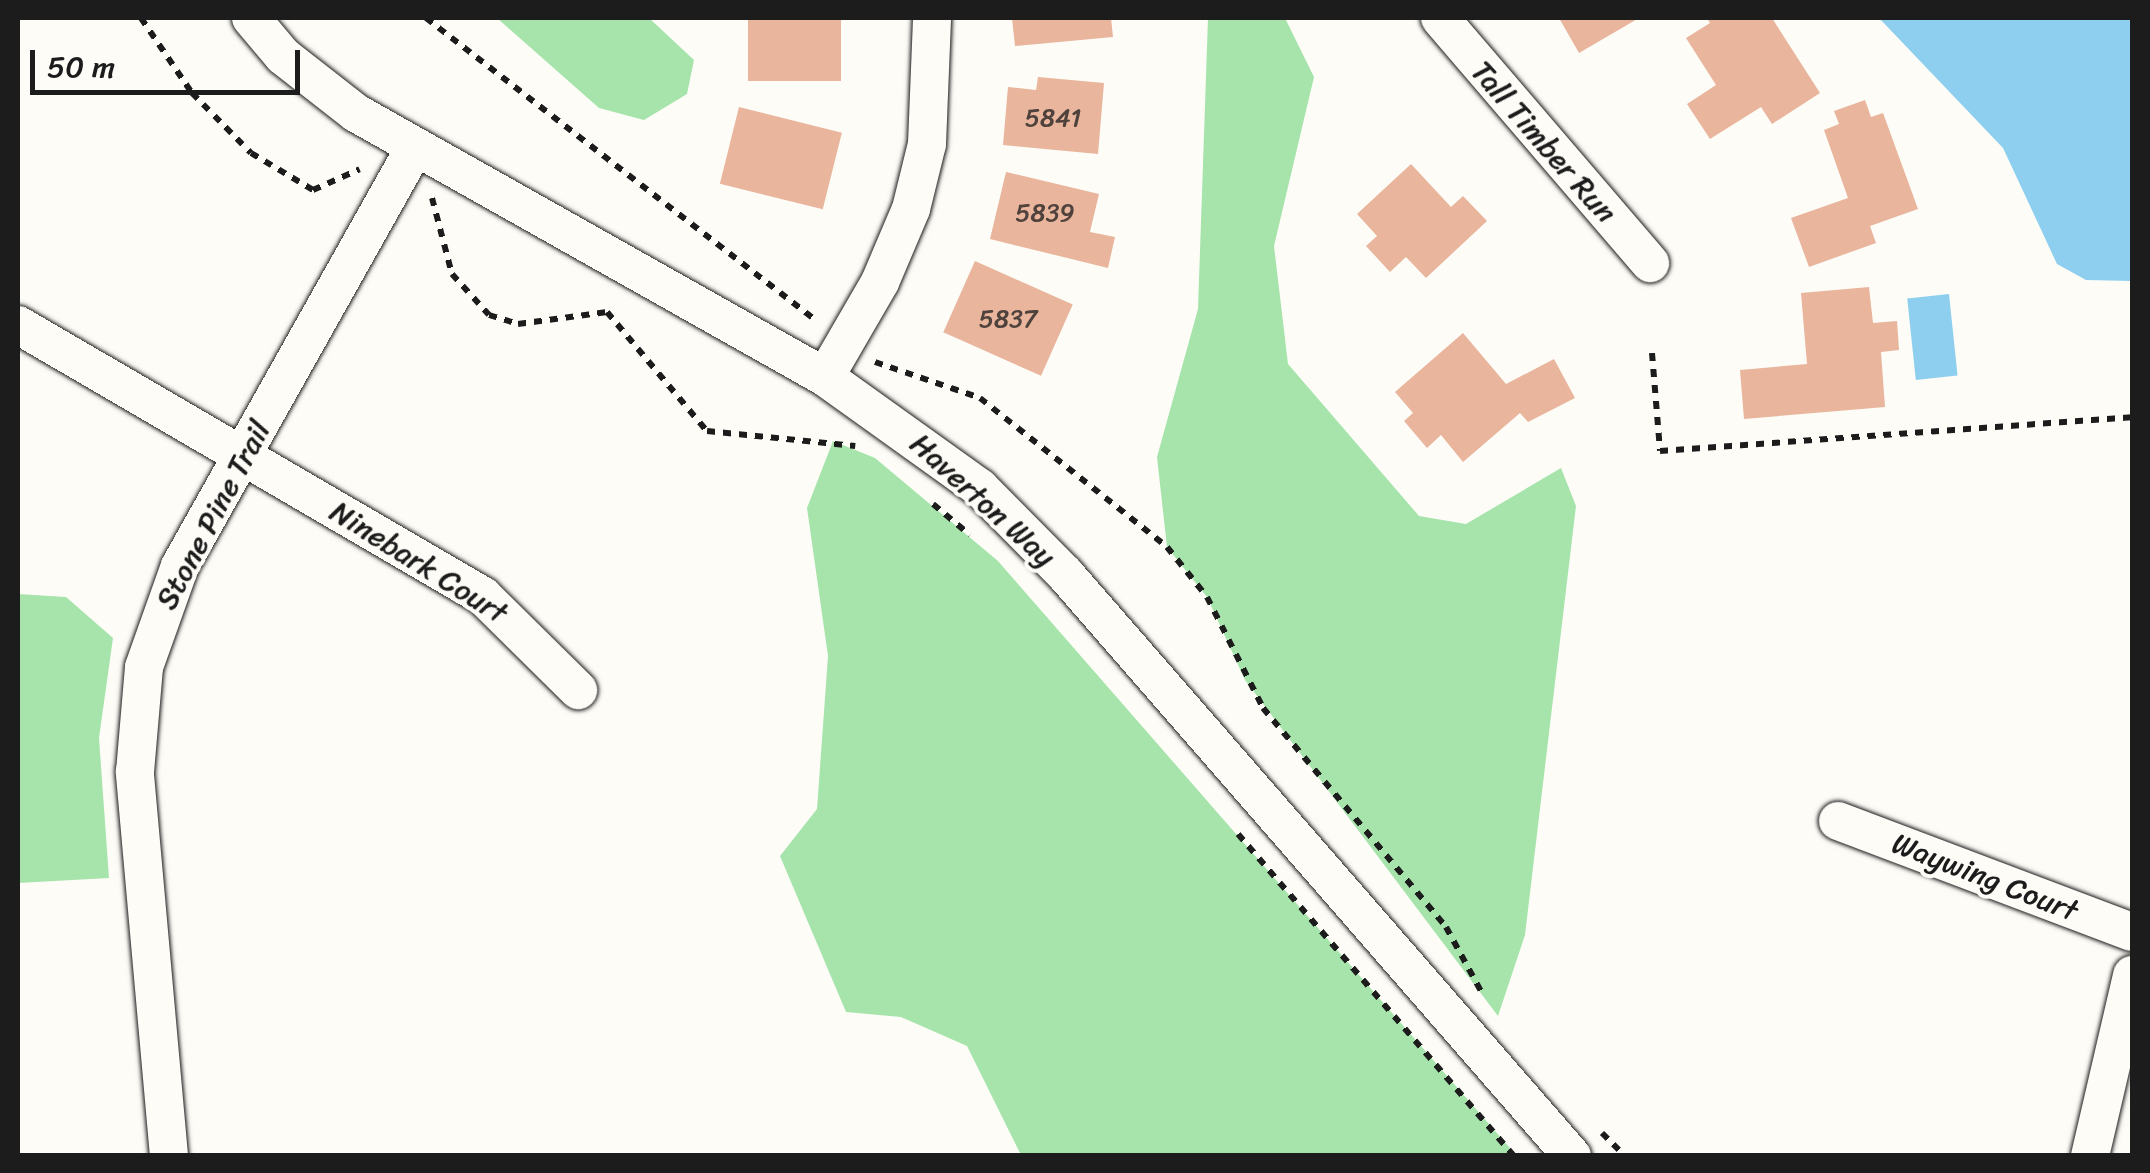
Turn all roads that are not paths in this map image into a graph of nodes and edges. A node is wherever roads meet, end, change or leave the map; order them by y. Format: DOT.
graph roads {
  1 [pos="250,18"];
  2 [pos="932,18"];
  3 [pos="1440,18"];
  4 [pos="408,162"];
  5 [pos="1650,264"];
  6 [pos="18,325"];
  7 [pos="825,378"];
  8 [pos="243,455"];
  9 [pos="578,690"];
  10 [pos="1838,821"];
  11 [pos="2132,932"];
  12 [pos="2132,975"];
  13 [pos="169,1156"];
  14 [pos="1572,1156"];
  15 [pos="2090,1156"];
  1 -- 4 [label="street, Haverton Way"];
  2 -- 7 [label="street"];
  3 -- 5 [label="street, Tall Timber Run"];
  4 -- 7 [label="street, Haverton Way"];
  4 -- 8 [label="street, Stone Pine Trail"];
  6 -- 8 [label="street, Ninebark Court"];
  7 -- 14 [label="street, Haverton Way"];
  8 -- 9 [label="street, Ninebark Court"];
  8 -- 13 [label="street, Stone Pine Trail"];
  10 -- 11 [label="street, Waywing Court"];
  12 -- 15 [label="street"];
}
